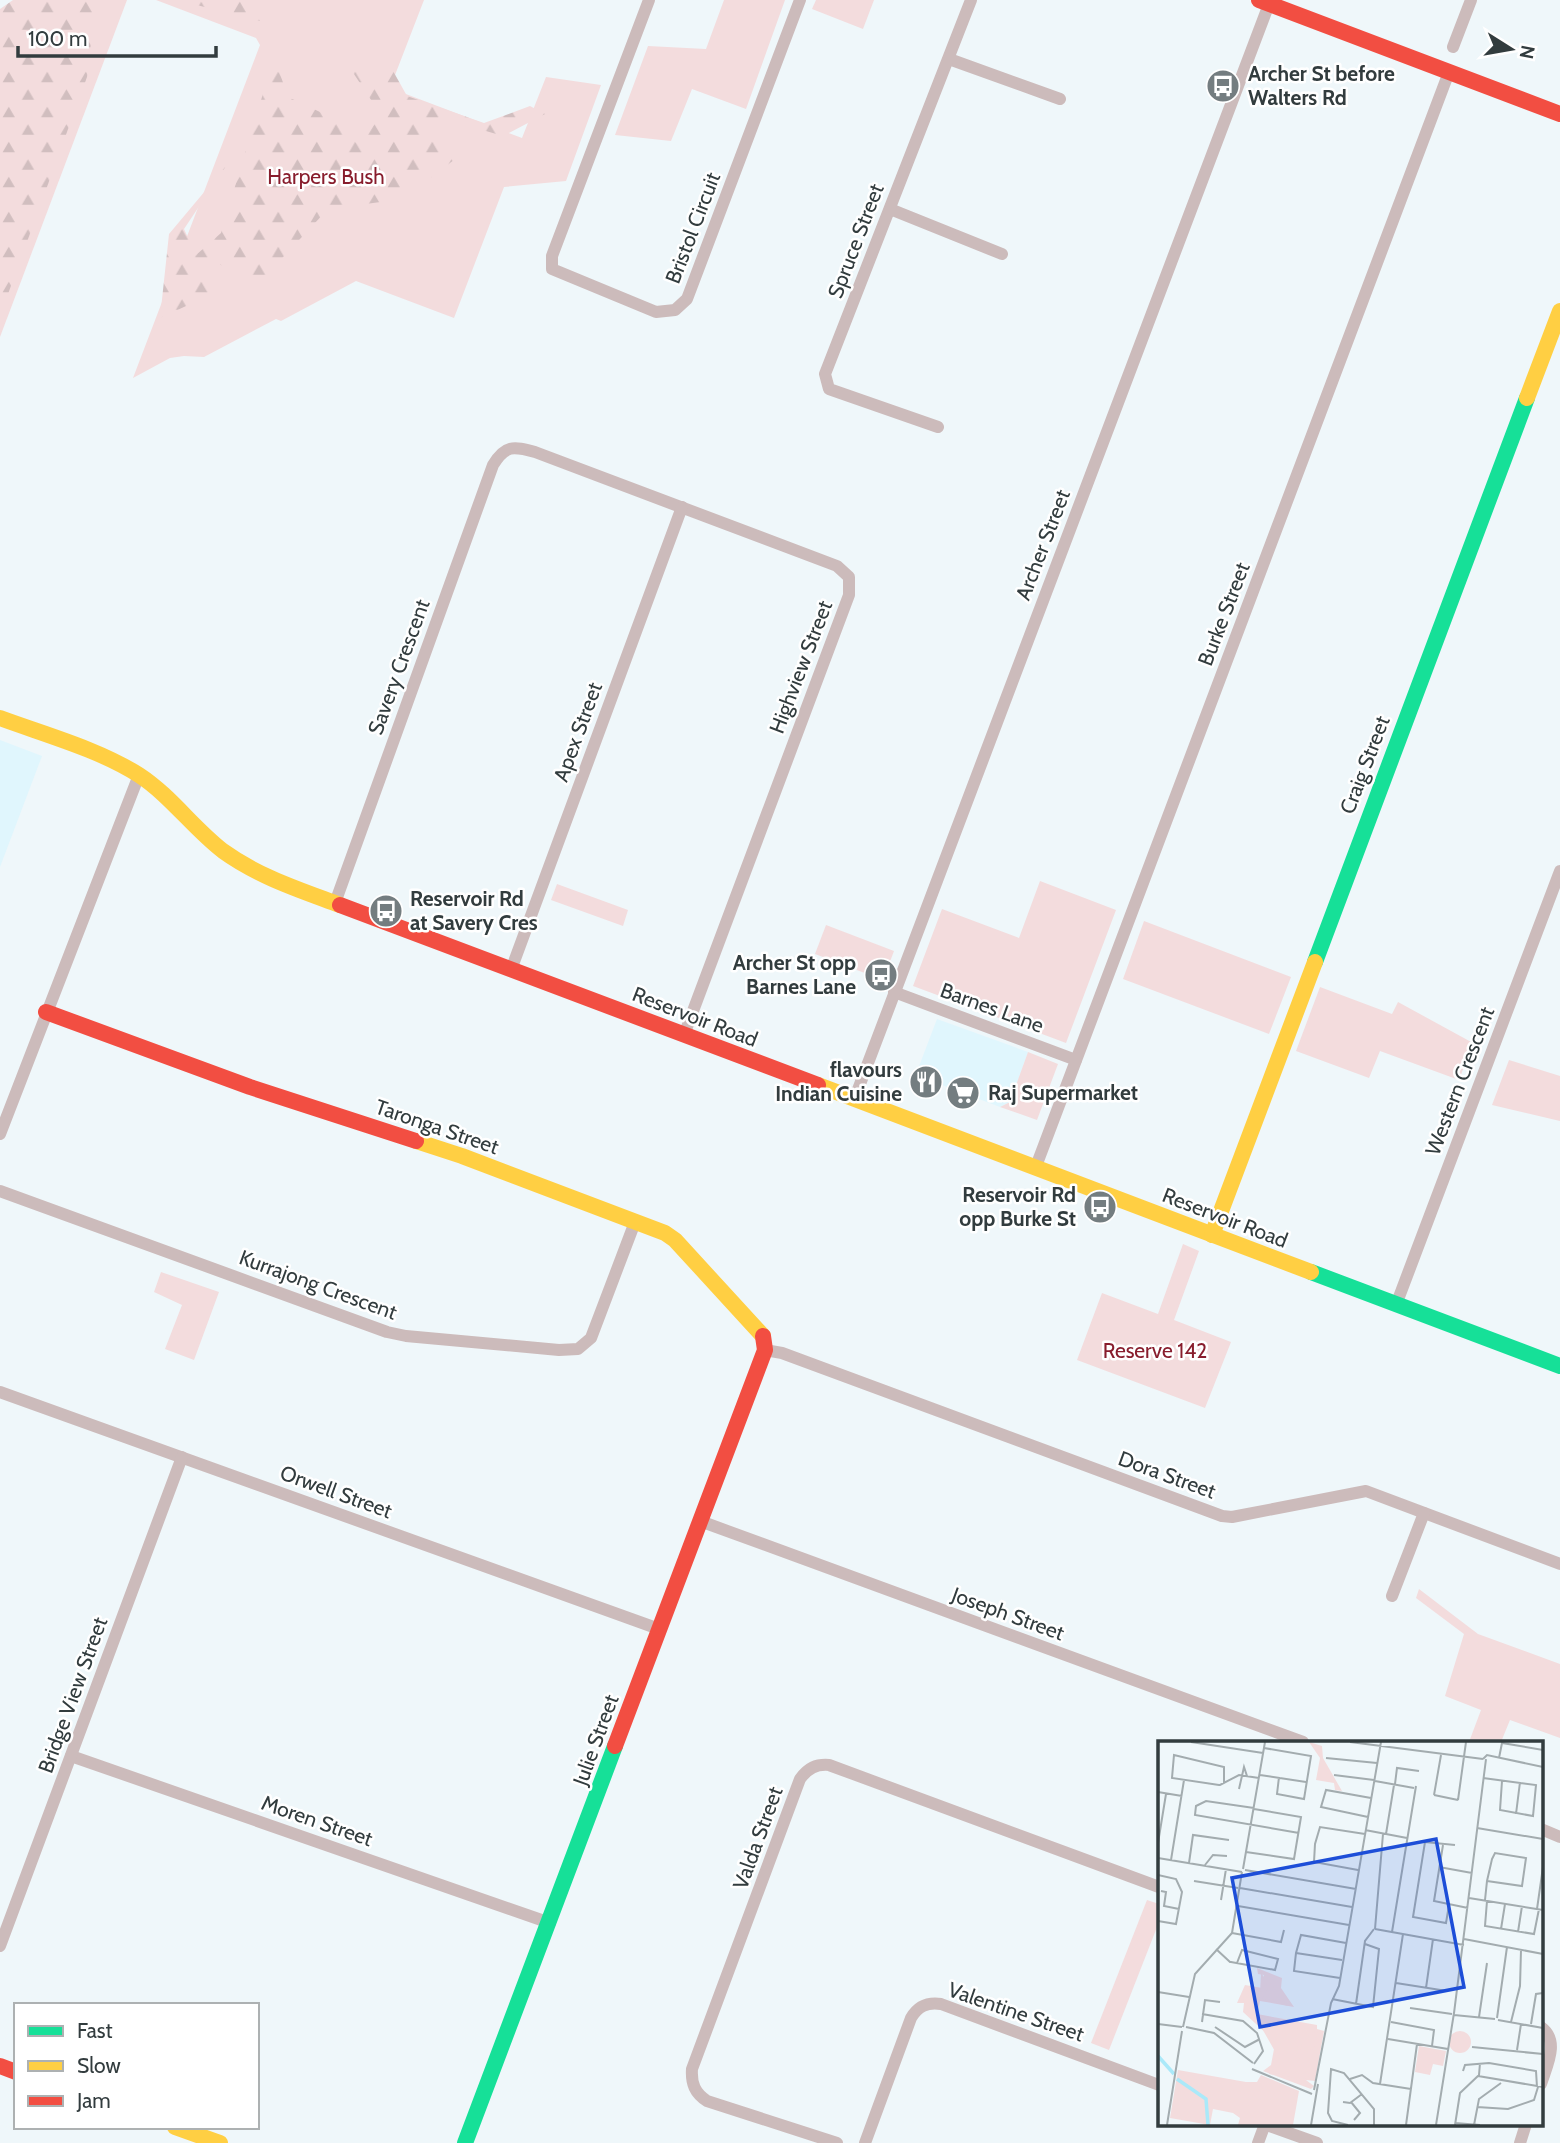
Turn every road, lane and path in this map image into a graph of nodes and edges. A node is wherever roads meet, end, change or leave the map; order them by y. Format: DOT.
graph roads {
  1 [pos="649,0"];
  2 [pos="800,0"];
  3 [pos="971,0"];
  4 [pos="1471,0"];
  5 [pos="1264,2"];
  6 [pos="1453,47"];
  7 [pos="948,59"];
  8 [pos="1449,72"];
  9 [pos="1059,99"];
  10 [pos="1560,114"];
  11 [pos="890,209"];
  12 [pos="1002,254"];
  13 [pos="1560,311"];
  14 [pos="939,427"];
  15 [pos="508,449"];
  16 [pos="682,507"];
  17 [pos="0,718"];
  18 [pos="139,775"];
  19 [pos="1560,871"];
  20 [pos="335,903"];
  21 [pos="510,970"];
  22 [pos="894,992"];
  23 [pos="46,1012"];
  24 [pos="684,1035"];
  25 [pos="1076,1060"];
  26 [pos="854,1100"];
  27 [pos="0,1134"];
  28 [pos="1035,1169"];
  29 [pos="0,1191"];
  30 [pos="635,1222"];
  31 [pos="1212,1235"];
  32 [pos="1396,1304"];
  33 [pos="765,1350"];
  34 [pos="1560,1366"];
  35 [pos="0,1392"];
  36 [pos="182,1457"];
  37 [pos="1424,1513"];
  38 [pos="700,1521"];
  39 [pos="1560,1564"];
  40 [pos="1392,1596"];
  41 [pos="659,1629"];
  42 [pos="1300,1741"];
  43 [pos="71,1756"];
  44 [pos="1542,1829"];
  45 [pos="1560,1836"];
  46 [pos="1158,1887"];
  47 [pos="550,1923"];
  48 [pos="0,1947"];
  49 [pos="1555,2035"];
  50 [pos="1542,2081"];
  51 [pos="1158,2085"];
  52 [pos="1264,2126"];
  53 [pos="1270,2126"];
  54 [pos="1526,2126"];
  55 [pos="181,2129"];
  56 [pos="220,2143"];
  57 [pos="465,2143"];
  58 [pos="837,2143"];
  59 [pos="865,2143"];
  60 [pos="1258,2143"];
  61 [pos="1317,2143"];
  62 [pos="1520,2143"];
  1 -- 2 [label="street, Bristol Circuit"];
  3 -- 7 [label="street, Spruce Street"];
  4 -- 6 [label="street"];
  5 -- 8 [label="street"];
  5 -- 22 [label="street, Archer Street"];
  7 -- 9 [label="street"];
  7 -- 11 [label="street, Spruce Street"];
  8 -- 10 [label="street"];
  8 -- 25 [label="street, Burke Street"];
  11 -- 12 [label="street"];
  11 -- 14 [label="street, Spruce Street"];
  13 -- 31 [label="street, Craig Street"];
  15 -- 16 [label="street, Highview Street"];
  15 -- 20 [label="street, Savery Crescent"];
  16 -- 21 [label="street, Apex Street"];
  16 -- 24 [label="street, Highview Street"];
  17 -- 18 [label="street, Reservoir Road"];
  18 -- 20 [label="street, Reservoir Road"];
  18 -- 23 [label="street"];
  19 -- 32 [label="street, Western Crescent"];
  20 -- 21 [label="street, Reservoir Road"];
  21 -- 24 [label="street, Reservoir Road"];
  22 -- 25 [label="street, Barnes Lane"];
  22 -- 26 [label="street, Archer Street"];
  23 -- 27 [label="street"];
  23 -- 30 [label="street, Taronga Street"];
  24 -- 26 [label="street, Reservoir Road"];
  25 -- 28 [label="street, Burke Street"];
  26 -- 28 [label="street, Reservoir Road"];
  28 -- 31 [label="street, Reservoir Road"];
  29 -- 30 [label="street, Kurrajong Crescent"];
  30 -- 33 [label="street, Taronga Street"];
  31 -- 32 [label="street, Reservoir Road"];
  32 -- 34 [label="street, Reservoir Road"];
  33 -- 37 [label="street, Dora Street"];
  33 -- 38 [label="street, Julie Street"];
  35 -- 36 [label="street, Orwell Street"];
  36 -- 41 [label="street, Orwell Street"];
  36 -- 43 [label="street, Bridge View Street"];
  37 -- 39 [label="street, Dora Street"];
  37 -- 40 [label="street"];
  38 -- 41 [label="street, Julie Street"];
  38 -- 42 [label="street, Joseph Street"];
  41 -- 47 [label="street, Julie Street"];
  43 -- 47 [label="street, Moren Street"];
  43 -- 48 [label="street, Bridge View Street"];
  44 -- 45 [label="street"];
  46 -- 58 [label="street, Valda Street"];
  47 -- 57 [label="street, Julie Street"];
  49 -- 50 [label="street"];
  51 -- 59 [label="street, Valentine Street"];
  52 -- 60 [label="street"];
  53 -- 61 [label="street"];
  54 -- 62 [label="street"];
  55 -- 56 [label="street"];
}
